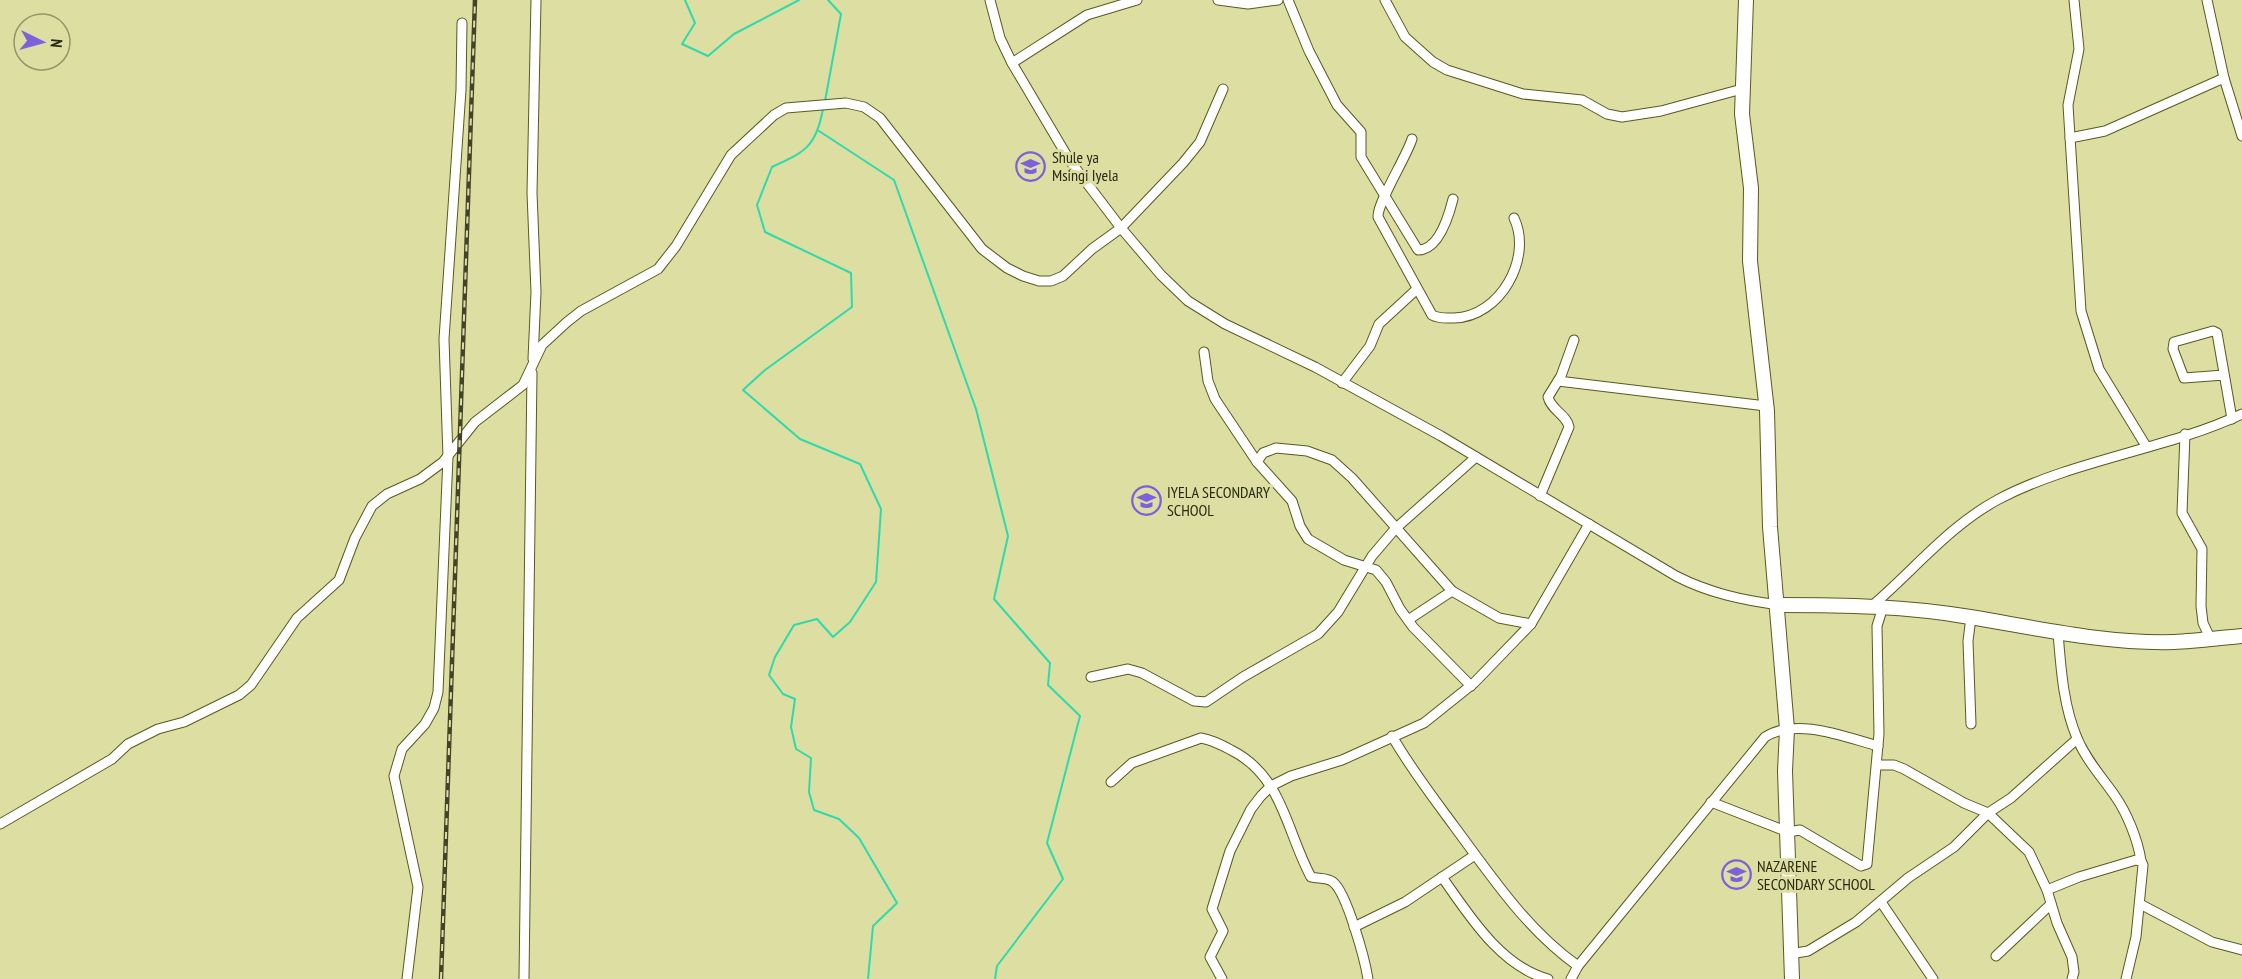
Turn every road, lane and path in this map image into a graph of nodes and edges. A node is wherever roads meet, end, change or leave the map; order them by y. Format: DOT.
graph roads {
  1 [pos="536,0"];
  2 [pos="990,0"];
  3 [pos="1137,0"];
  4 [pos="1218,0"];
  5 [pos="1278,0"];
  6 [pos="1288,0"];
  7 [pos="1385,0"];
  8 [pos="1746,0"];
  9 [pos="2073,0"];
  10 [pos="2207,0"];
  11 [pos="462,22"];
  12 [pos="1012,63"];
  13 [pos="2224,78"];
  14 [pos="1223,89"];
  15 [pos="1742,89"];
  16 [pos="2242,136"];
  17 [pos="2070,138"];
  18 [pos="1412,139"];
  19 [pos="1386,196"];
  20 [pos="1453,199"];
  21 [pos="1514,219"];
  22 [pos="1121,228"];
  23 [pos="1417,290"];
  24 [pos="1574,340"];
  25 [pos="1204,352"];
  26 [pos="533,364"];
  27 [pos="2224,375"];
  28 [pos="1558,381"];
  29 [pos="1342,383"];
  30 [pos="1766,406"];
  31 [pos="2242,414"];
  32 [pos="2232,419"];
  33 [pos="2185,434"];
  34 [pos="2146,446"];
  35 [pos="1476,456"];
  36 [pos="448,457"];
  37 [pos="1257,462"];
  38 [pos="1540,496"];
  39 [pos="1589,524"];
  40 [pos="1395,529"];
  41 [pos="1367,566"];
  42 [pos="1452,591"];
  43 [pos="1779,605"];
  44 [pos="1878,606"];
  45 [pos="1971,617"];
  46 [pos="1408,620"];
  47 [pos="1531,624"];
  48 [pos="2058,633"];
  49 [pos="2242,636"];
  50 [pos="2210,638"];
  51 [pos="1091,677"];
  52 [pos="1471,686"];
  53 [pos="1971,724"];
  54 [pos="1787,729"];
  55 [pos="1392,736"];
  56 [pos="2077,739"];
  57 [pos="1878,746"];
  58 [pos="1877,765"];
  59 [pos="1111,782"];
  60 [pos="1271,786"];
  61 [pos="1711,802"];
  62 [pos="1988,813"];
  63 [pos="0,824"];
  64 [pos="1788,832"];
  65 [pos="1475,855"];
  66 [pos="2141,861"];
  67 [pos="1442,877"];
  68 [pos="2047,890"];
  69 [pos="1881,902"];
  70 [pos="2051,904"];
  71 [pos="2140,904"];
  72 [pos="1354,927"];
  73 [pos="2242,950"];
  74 [pos="1790,954"];
  75 [pos="1996,956"];
  76 [pos="1578,966"];
  77 [pos="1521,969"];
  78 [pos="407,979"];
  79 [pos="524,979"];
  80 [pos="1222,979"];
  81 [pos="1368,979"];
  82 [pos="1531,979"];
  83 [pos="1548,979"];
  84 [pos="1571,979"];
  85 [pos="1792,979"];
  86 [pos="1933,979"];
  87 [pos="2072,979"];
  88 [pos="2126,979"];
  1 -- 26 [label="street"];
  2 -- 12 [label="street"];
  3 -- 12 [label="street"];
  4 -- 5 [label="street"];
  6 -- 19 [label="street"];
  7 -- 15 [label="street"];
  8 -- 15 [label="street"];
  9 -- 17 [label="street"];
  10 -- 13 [label="street"];
  11 -- 36 [label="street"];
  12 -- 22 [label="street"];
  13 -- 16 [label="street"];
  13 -- 17 [label="street"];
  14 -- 22 [label="street"];
  15 -- 30 [label="street"];
  17 -- 34 [label="street"];
  18 -- 19 [label="street"];
  19 -- 20 [label="street"];
  19 -- 23 [label="street"];
  21 -- 23 [label="street"];
  22 -- 26 [label="street"];
  22 -- 29 [label="street"];
  23 -- 29 [label="street"];
  24 -- 28 [label="street"];
  25 -- 37 [label="street"];
  26 -- 36 [label="street"];
  26 -- 79 [label="street"];
  27 -- 27 [label="street"];
  27 -- 32 [label="street"];
  28 -- 30 [label="street"];
  28 -- 38 [label="street"];
  29 -- 35 [label="street"];
  30 -- 43 [label="street"];
  31 -- 32 [label="street"];
  32 -- 33 [label="street"];
  33 -- 34 [label="street"];
  33 -- 50 [label="street"];
  34 -- 44 [label="street"];
  35 -- 38 [label="street"];
  35 -- 40 [label="street"];
  36 -- 63 [label="street"];
  36 -- 78 [label="street"];
  37 -- 40 [label="street"];
  37 -- 41 [label="street"];
  38 -- 39 [label="street"];
  39 -- 43 [label="street"];
  39 -- 47 [label="street"];
  40 -- 41 [label="street"];
  40 -- 42 [label="street"];
  41 -- 46 [label="street"];
  41 -- 51 [label="street"];
  42 -- 46 [label="street"];
  42 -- 47 [label="street"];
  43 -- 44 [label="street"];
  43 -- 54 [label="street"];
  44 -- 45 [label="street"];
  44 -- 57 [label="street"];
  45 -- 48 [label="street"];
  45 -- 53 [label="street"];
  46 -- 52 [label="street"];
  47 -- 52 [label="street"];
  48 -- 50 [label="street"];
  48 -- 56 [label="street"];
  49 -- 50 [label="street"];
  52 -- 55 [label="street"];
  54 -- 57 [label="street"];
  54 -- 61 [label="street"];
  54 -- 64 [label="street"];
  55 -- 60 [label="street"];
  55 -- 65 [label="street"];
  56 -- 62 [label="street"];
  56 -- 66 [label="street"];
  57 -- 58 [label="street"];
  58 -- 62 [label="street"];
  58 -- 64 [label="street"];
  59 -- 60 [label="street"];
  60 -- 72 [label="street"];
  60 -- 80 [label="street"];
  61 -- 64 [label="street"];
  61 -- 76 [label="street"];
  62 -- 68 [label="street"];
  62 -- 69 [label="street"];
  64 -- 74 [label="street"];
  65 -- 67 [label="street"];
  65 -- 76 [label="street"];
  66 -- 68 [label="street"];
  66 -- 71 [label="street"];
  67 -- 72 [label="street"];
  67 -- 77 [label="street"];
  68 -- 70 [label="street"];
  69 -- 74 [label="street"];
  69 -- 86 [label="street"];
  70 -- 75 [label="street"];
  70 -- 87 [label="street"];
  71 -- 73 [label="street"];
  71 -- 88 [label="street"];
  72 -- 81 [label="street"];
  74 -- 85 [label="street"];
  76 -- 84 [label="street"];
  77 -- 82 [label="street"];
  77 -- 83 [label="street"];
}
